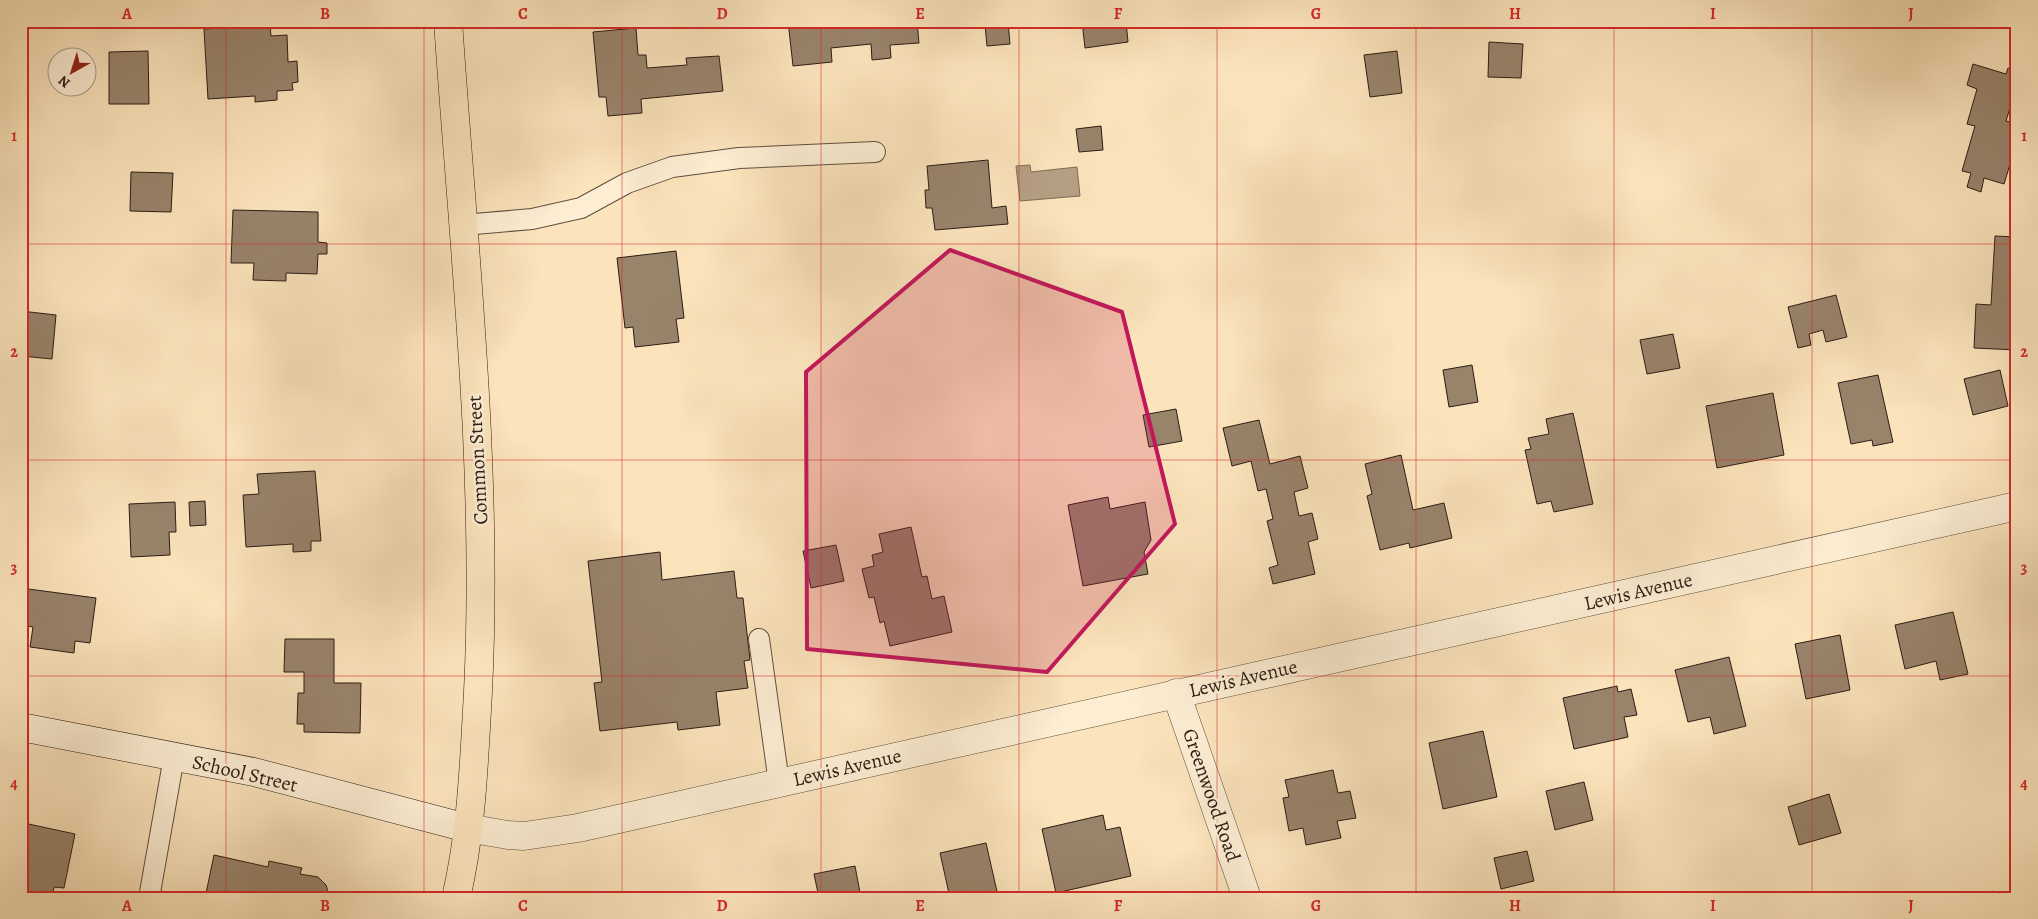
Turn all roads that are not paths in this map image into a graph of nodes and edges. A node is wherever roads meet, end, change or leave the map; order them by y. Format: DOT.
graph roads {
  1 [pos="448,21"];
  2 [pos="875,152"];
  3 [pos="462,225"];
  4 [pos="2017,506"];
  5 [pos="759,638"];
  6 [pos="1176,693"];
  7 [pos="21,727"];
  8 [pos="174,757"];
  9 [pos="779,783"];
  10 [pos="467,828"];
  11 [pos="149,898"];
  12 [pos="456,898"];
  13 [pos="1247,898"];
  1 -- 3 [label="main road, Common Street"];
  2 -- 3 [label="lane"];
  3 -- 10 [label="main road, Common Street"];
  4 -- 6 [label="street, Lewis Avenue"];
  5 -- 9 [label="lane"];
  6 -- 9 [label="street, Lewis Avenue"];
  6 -- 13 [label="street, Greenwood Road"];
  7 -- 8 [label="street, School Street"];
  8 -- 10 [label="street, School Street"];
  8 -- 11 [label="lane"];
  9 -- 10 [label="street, Lewis Avenue"];
  10 -- 12 [label="main road, Common Street"];
}
